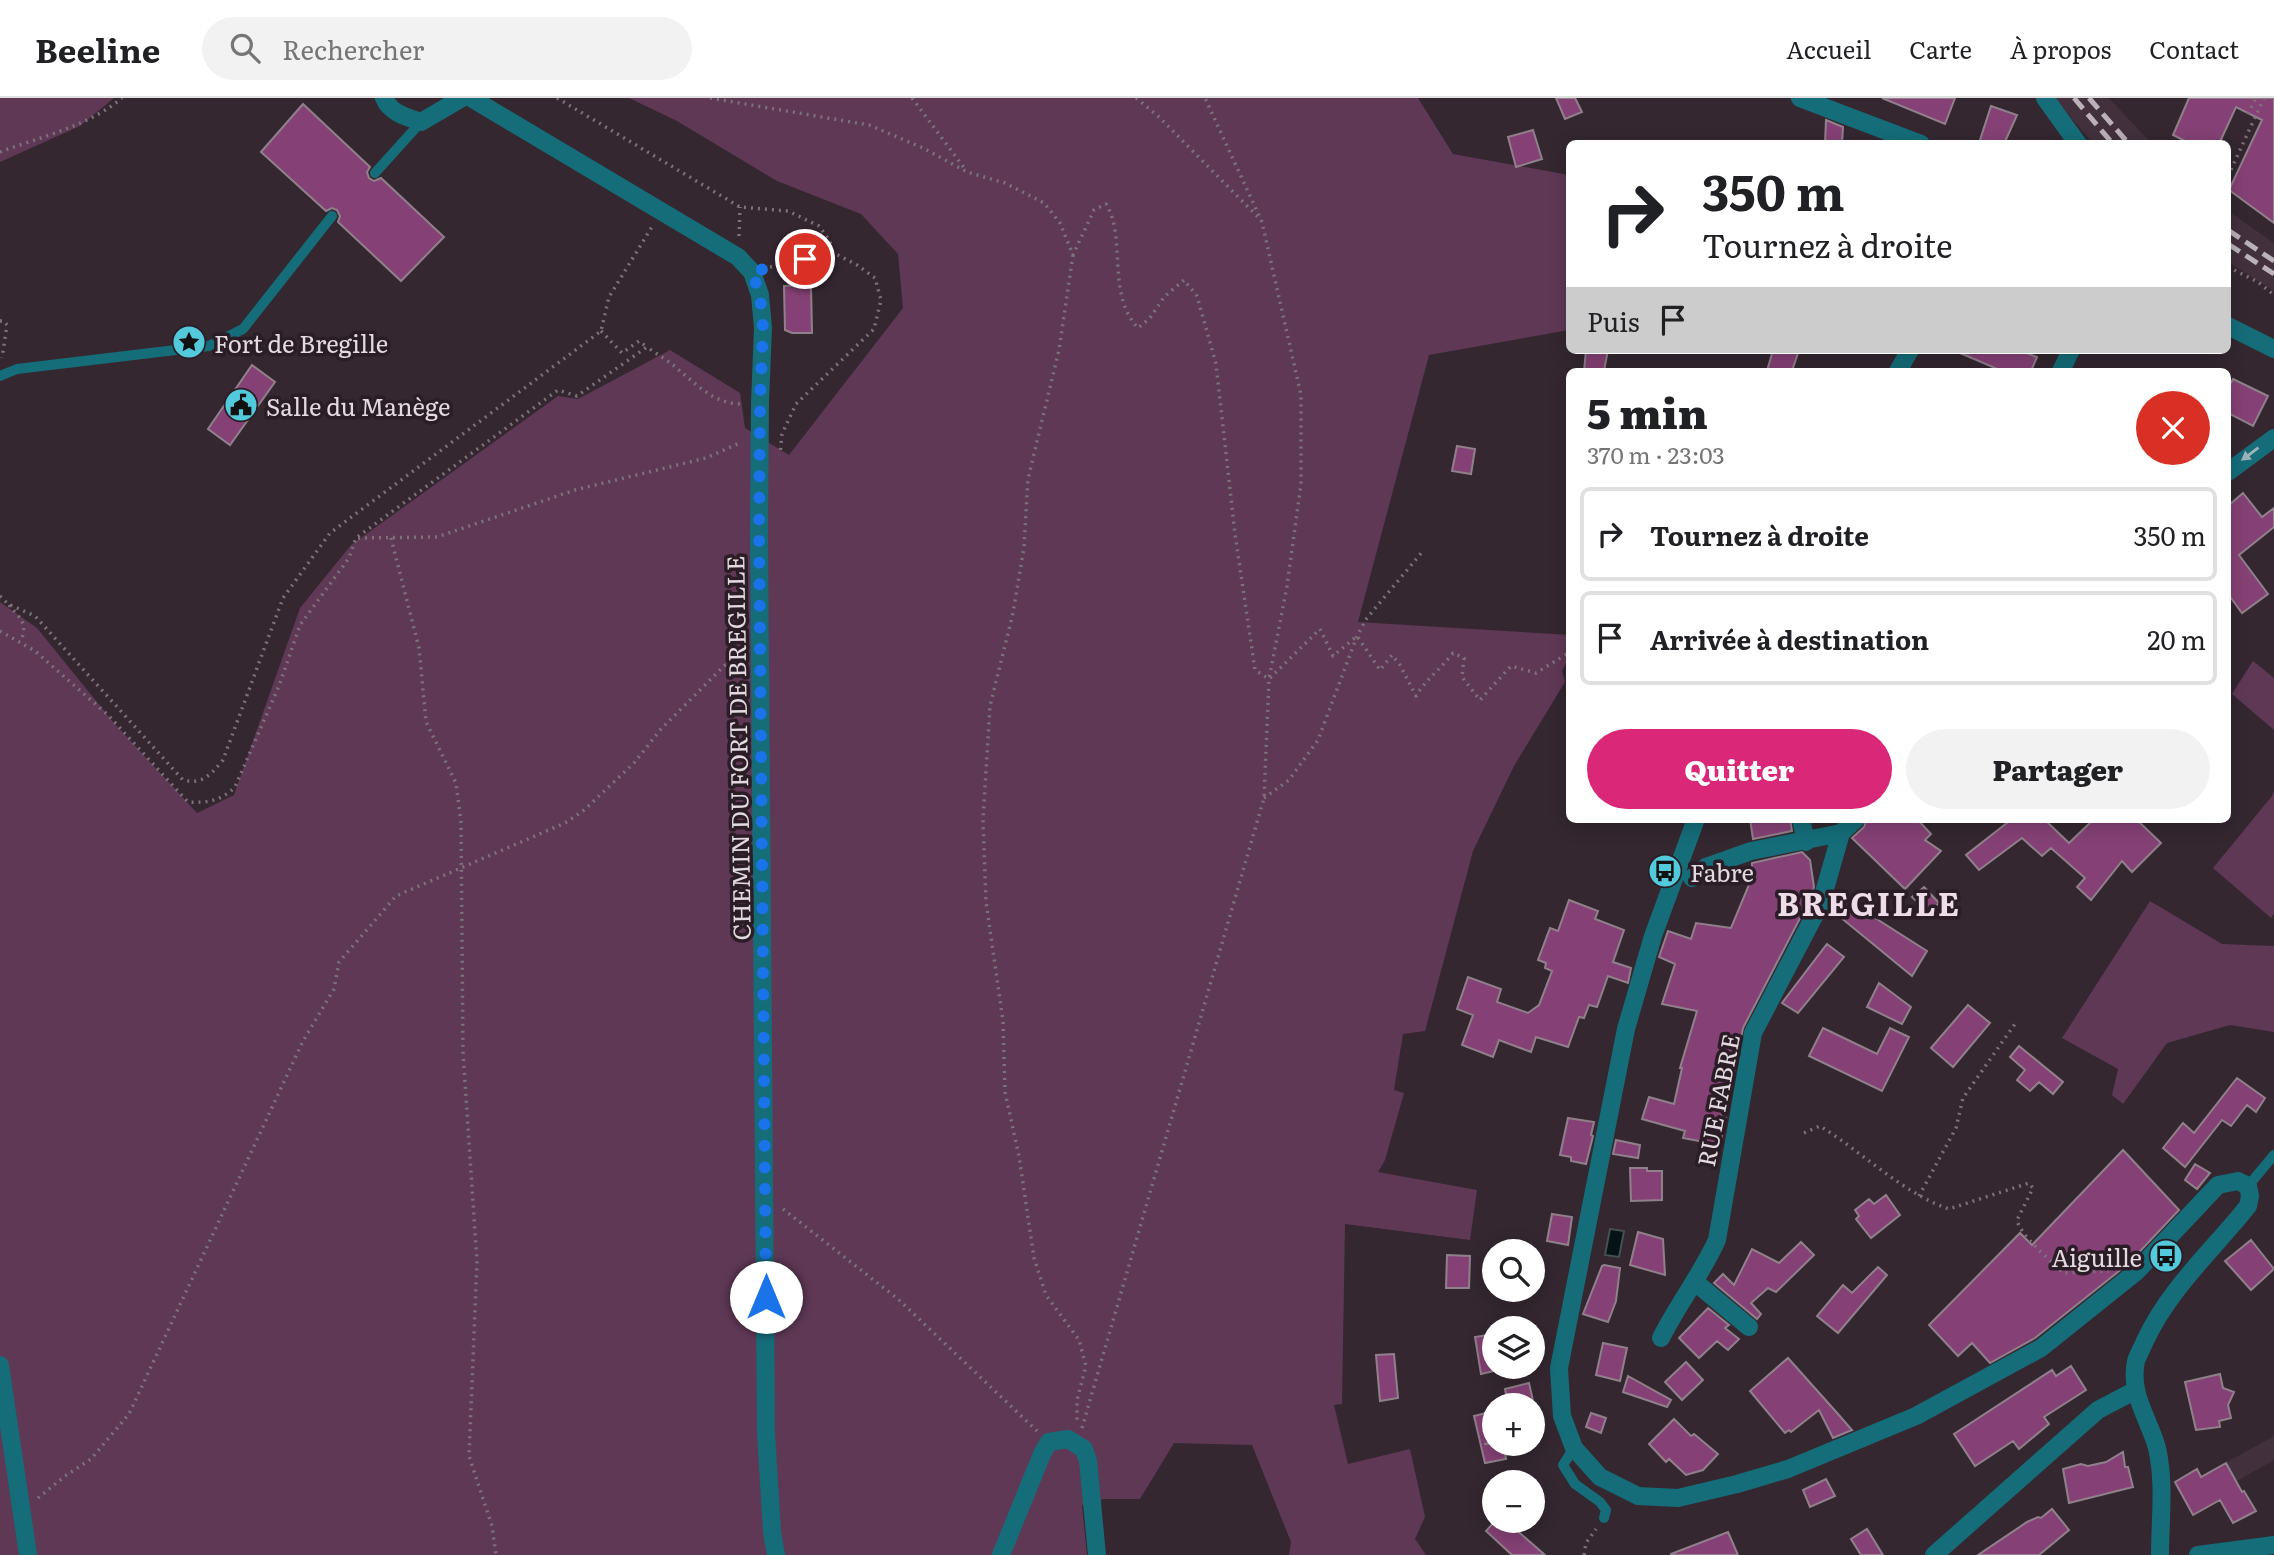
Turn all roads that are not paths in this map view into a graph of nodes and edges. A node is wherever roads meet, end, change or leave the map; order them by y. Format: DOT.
graph roads {
  1 [pos="384,98"];
  2 [pos="462,98"];
  3 [pos="471,98"];
  4 [pos="1800,98"];
  5 [pos="2045,98"];
  6 [pos="421,122"];
  7 [pos="1910,140"];
  8 [pos="2075,140"];
  9 [pos="375,173"];
  10 [pos="332,216"];
  11 [pos="2231,328"];
  12 [pos="2274,349"];
  13 [pos="2,375"];
  14 [pos="2274,438"];
  15 [pos="2231,470"];
  16 [pos="1695,823"];
  17 [pos="1802,823"];
  18 [pos="1852,823"];
  19 [pos="1841,833"];
  20 [pos="1806,842"];
  21 [pos="1692,878"];
  22 [pos="2274,1155"];
  23 [pos="2248,1186"];
  24 [pos="1695,1282"];
  25 [pos="1749,1327"];
  26 [pos="1661,1338"];
  27 [pos="0,1365"];
  28 [pos="2136,1390"];
  29 [pos="1574,1447"];
  30 [pos="1604,1518"];
  31 [pos="2274,1545"];
  32 [pos="28,1555"];
  33 [pos="776,1555"];
  34 [pos="1001,1555"];
  35 [pos="1097,1555"];
  36 [pos="1934,1555"];
  37 [pos="2160,1555"];
  38 [pos="2198,1555"];
  1 -- 6 [label="street"];
  2 -- 6 [label="street"];
  3 -- 33 [label="street, CHEMIN DU FORT DE BREGILLE"];
  4 -- 7 [label="street"];
  5 -- 8 [label="street"];
  6 -- 9 [label="lane"];
  10 -- 13 [label="lane"];
  11 -- 12 [label="street"];
  14 -- 15 [label="street, one-way"];
  16 -- 29 [label="street"];
  17 -- 20 [label="street"];
  18 -- 19 [label="street"];
  19 -- 20 [label="street"];
  19 -- 24 [label="street, RUE FABRE"];
  20 -- 21 [label="street"];
  22 -- 23 [label="lane"];
  23 -- 28 [label="street"];
  23 -- 29 [label="street"];
  24 -- 25 [label="street"];
  24 -- 26 [label="street, RUE FABRE"];
  27 -- 32 [label="street"];
  28 -- 36 [label="street"];
  28 -- 37 [label="street"];
  29 -- 30 [label="lane"];
  31 -- 38 [label="street"];
  34 -- 35 [label="street"];
}
